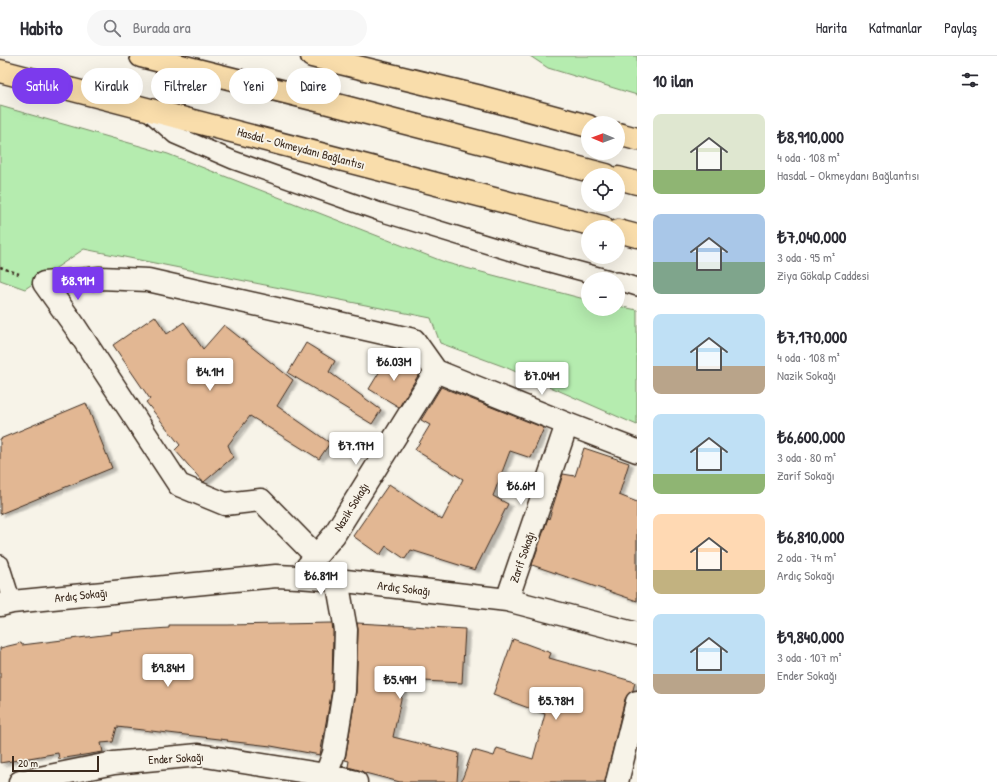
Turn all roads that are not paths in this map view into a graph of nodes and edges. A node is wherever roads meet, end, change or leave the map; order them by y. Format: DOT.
graph roads {
  1 [pos="141,56"];
  2 [pos="312,56"];
  3 [pos="0,71"];
  4 [pos="144,108"];
  5 [pos="581,124"];
  6 [pos="625,136"];
  7 [pos="637,139"];
  8 [pos="581,169"];
  9 [pos="625,180"];
  10 [pos="637,183"];
  11 [pos="581,222"];
  12 [pos="625,233"];
  13 [pos="637,236"];
  14 [pos="583,272"];
  15 [pos="625,283"];
  16 [pos="637,287"];
  17 [pos="436,371"];
  18 [pos="567,424"];
  19 [pos="637,450"];
  20 [pos="316,556"];
  21 [pos="0,564"];
  22 [pos="298,577"];
  23 [pos="337,580"];
  24 [pos="507,600"];
  25 [pos="6,604"];
  26 [pos="637,634"];
  27 [pos="637,702"];
  28 [pos="326,775"];
  29 [pos="22,782"];
  30 [pos="356,782"];
  31 [pos="616,782"];
  1 -- 8 [label="highway"];
  2 -- 5 [label="highway"];
  3 -- 4 [label="highway, Hasdal - Okmeydanı Bağlantısı"];
  4 -- 11 [label="highway, Hasdal - Okmeydanı Bağlantısı"];
  4 -- 14 [label="lane"];
  6 -- 7 [label="highway"];
  9 -- 10 [label="highway"];
  12 -- 13 [label="highway"];
  15 -- 16 [label="lane"];
  17 -- 18 [label="street"];
  17 -- 20 [label="street, Nazik Sokağı"];
  17 -- 20 [label="street"];
  18 -- 19 [label="street"];
  18 -- 24 [label="street, Zarif Sokağı"];
  20 -- 22 [label="street, Nazik Sokağı"];
  21 -- 25 [label="lane"];
  22 -- 23 [label="street, Ardıç Sokağı"];
  22 -- 25 [label="street, Ardıç Sokağı"];
  23 -- 24 [label="street, Ardıç Sokağı"];
  23 -- 28 [label="street"];
  24 -- 26 [label="street, Ardıç Sokağı"];
  27 -- 31 [label="street"];
  28 -- 29 [label="street, Ender Sokağı"];
  28 -- 30 [label="street, Ender Sokağı"];
}
